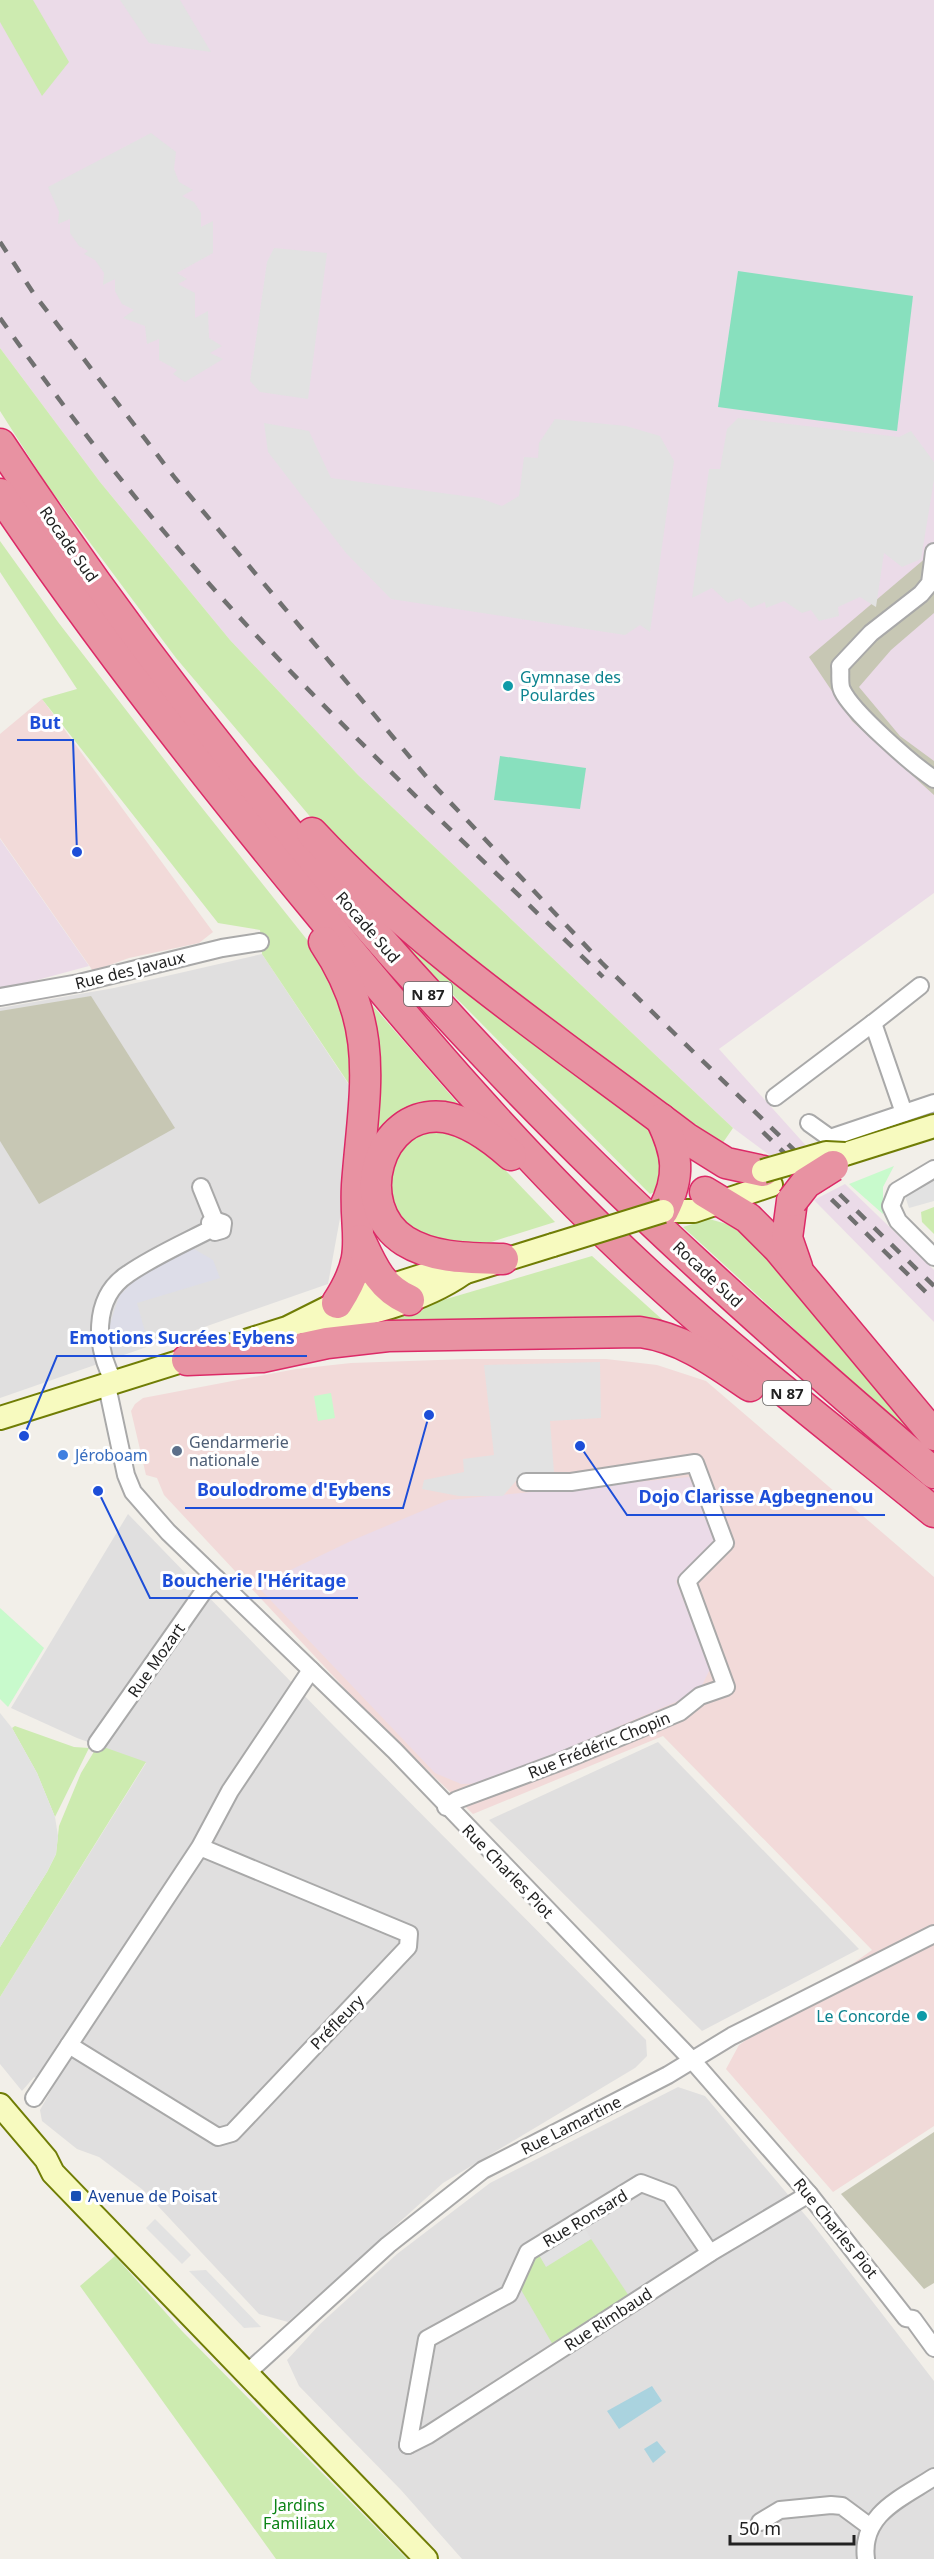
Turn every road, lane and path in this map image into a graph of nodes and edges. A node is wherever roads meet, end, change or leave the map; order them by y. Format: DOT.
graph roads {
  1 [pos="0,444"];
  2 [pos="0,494"];
  3 [pos="72,549"];
  4 [pos="934,552"];
  5 [pos="934,779"];
  6 [pos="249,829"];
  7 [pos="260,942"];
  8 [pos="920,986"];
  9 [pos="0,997"];
  10 [pos="873,1023"];
  11 [pos="775,1097"];
  12 [pos="934,1103"];
  13 [pos="904,1113"];
  14 [pos="661,1119"];
  15 [pos="809,1123"];
  16 [pos="934,1126"];
  17 [pos="839,1160"];
  18 [pos="934,1169"];
  19 [pos="776,1185"];
  20 [pos="201,1187"];
  21 [pos="714,1197"];
  22 [pos="663,1211"];
  23 [pos="360,1240"];
  24 [pos="934,1257"];
  25 [pos="503,1259"];
  26 [pos="643,1269"];
  27 [pos="800,1272"];
  28 [pos="398,1293"];
  29 [pos="338,1303"];
  30 [pos="287,1328"];
  31 [pos="187,1360"];
  32 [pos="111,1385"];
  33 [pos="0,1418"];
  34 [pos="934,1435"];
  35 [pos="934,1473"];
  36 [pos="526,1482"];
  37 [pos="934,1513"];
  38 [pos="217,1579"];
  39 [pos="311,1670"];
  40 [pos="98,1743"];
  41 [pos="446,1807"];
  42 [pos="200,1847"];
  43 [pos="934,1934"];
  44 [pos="69,2045"];
  45 [pos="692,2060"];
  46 [pos="34,2098"];
  47 [pos="0,2105"];
  48 [pos="0,2124"];
  49 [pos="53,2173"];
  50 [pos="809,2194"];
  51 [pos="710,2253"];
  52 [pos="934,2348"];
  53 [pos="247,2373"];
  54 [pos="408,2445"];
  55 [pos="934,2476"];
  56 [pos="760,2522"];
  57 [pos="869,2526"];
  58 [pos="426,2559"];
  59 [pos="866,2559"];
  1 -- 3 [label="highway, Rocade Sud / N 87"];
  2 -- 6 [label="highway, Rocade Sud / N 87"];
  3 -- 14 [label="highway"];
  3 -- 35 [label="highway, Rocade Sud / N 87"];
  4 -- 5 [label="street"];
  6 -- 23 [label="highway, N 87"];
  6 -- 26 [label="highway, Rocade Sud / N 87"];
  7 -- 9 [label="street, Rue des Javaux"];
  8 -- 10 [label="street"];
  10 -- 11 [label="street"];
  10 -- 13 [label="street"];
  12 -- 13 [label="street"];
  13 -- 15 [label="street"];
  14 -- 19 [label="highway"];
  14 -- 22 [label="highway"];
  16 -- 17 [label="main road"];
  17 -- 19 [label="highway, bridge"];
  17 -- 19 [label="main road, bridge"];
  18 -- 24 [label="street"];
  19 -- 21 [label="main road"];
  19 -- 27 [label="highway"];
  20 -- 32 [label="street, Rue Charles Piot"];
  21 -- 22 [label="main road"];
  21 -- 27 [label="highway"];
  22 -- 25 [label="main road, bridge"];
  23 -- 28 [label="highway"];
  23 -- 29 [label="highway"];
  25 -- 26 [label="highway"];
  25 -- 28 [label="main road"];
  26 -- 37 [label="highway, Rocade Sud / N 87"];
  27 -- 34 [label="highway"];
  28 -- 29 [label="main road"];
  28 -- 30 [label="main road"];
  29 -- 30 [label="main road"];
  30 -- 31 [label="main road"];
  31 -- 32 [label="main road"];
  31 -- 37 [label="highway"];
  32 -- 33 [label="main road"];
  32 -- 38 [label="street, Rue Charles Piot"];
  36 -- 41 [label="street, Rue Frédéric Chopin"];
  38 -- 39 [label="street, Rue Charles Piot"];
  38 -- 40 [label="street, Rue Mozart"];
  39 -- 41 [label="street, Rue Charles Piot"];
  39 -- 42 [label="street"];
  41 -- 45 [label="street, Rue Charles Piot"];
  42 -- 44 [label="street"];
  42 -- 44 [label="street, Préfleury"];
  43 -- 45 [label="street, Rue Lamartine"];
  44 -- 46 [label="street"];
  45 -- 50 [label="street, Rue Charles Piot"];
  45 -- 53 [label="street, Rue Lamartine"];
  47 -- 49 [label="main road"];
  48 -- 49 [label="main road"];
  49 -- 53 [label="main road"];
  50 -- 51 [label="street, Rue Rimbaud"];
  50 -- 52 [label="street, Rue Charles Piot"];
  51 -- 54 [label="street, Rue Rimbaud"];
  51 -- 54 [label="street, Rue Ronsard"];
  53 -- 58 [label="main road"];
  55 -- 57 [label="street"];
  56 -- 57 [label="street"];
  57 -- 59 [label="street"];
}
